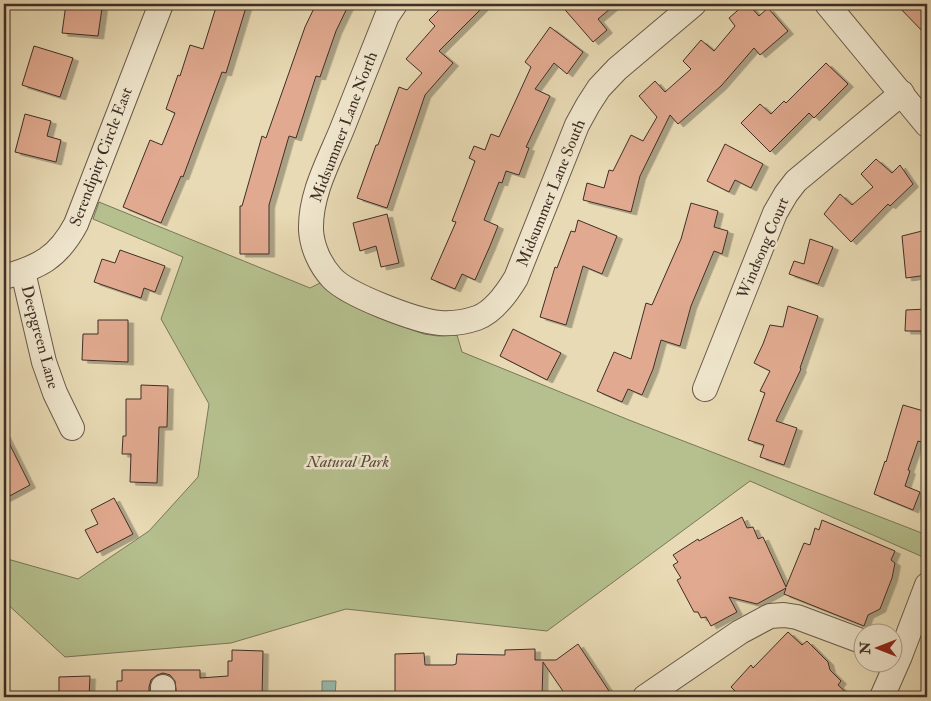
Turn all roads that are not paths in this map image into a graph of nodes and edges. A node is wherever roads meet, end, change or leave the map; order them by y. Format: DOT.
graph roads {
  1 [pos="161,4"];
  2 [pos="395,4"];
  3 [pos="694,4"];
  4 [pos="827,4"];
  5 [pos="902,93"];
  6 [pos="927,125"];
  7 [pos="13,274"];
  8 [pos="387,307"];
  9 [pos="705,389"];
  10 [pos="72,428"];
  11 [pos="927,584"];
  12 [pos="854,638"];
  13 [pos="904,638"];
  14 [pos="890,674"];
  15 [pos="645,697"];
  16 [pos="882,697"];
  1 -- 7 [label="street, Serendipity Circle East"];
  2 -- 8 [label="street, Midsummer Lane North"];
  3 -- 8 [label="street, Midsummer Lane South"];
  4 -- 5 [label="street"];
  5 -- 6 [label="street"];
  5 -- 9 [label="street, Windsong Court"];
  7 -- 10 [label="street, Deepgreen Lane"];
  11 -- 13 [label="street"];
  12 -- 15 [label="street"];
  14 -- 16 [label="street"];
}
